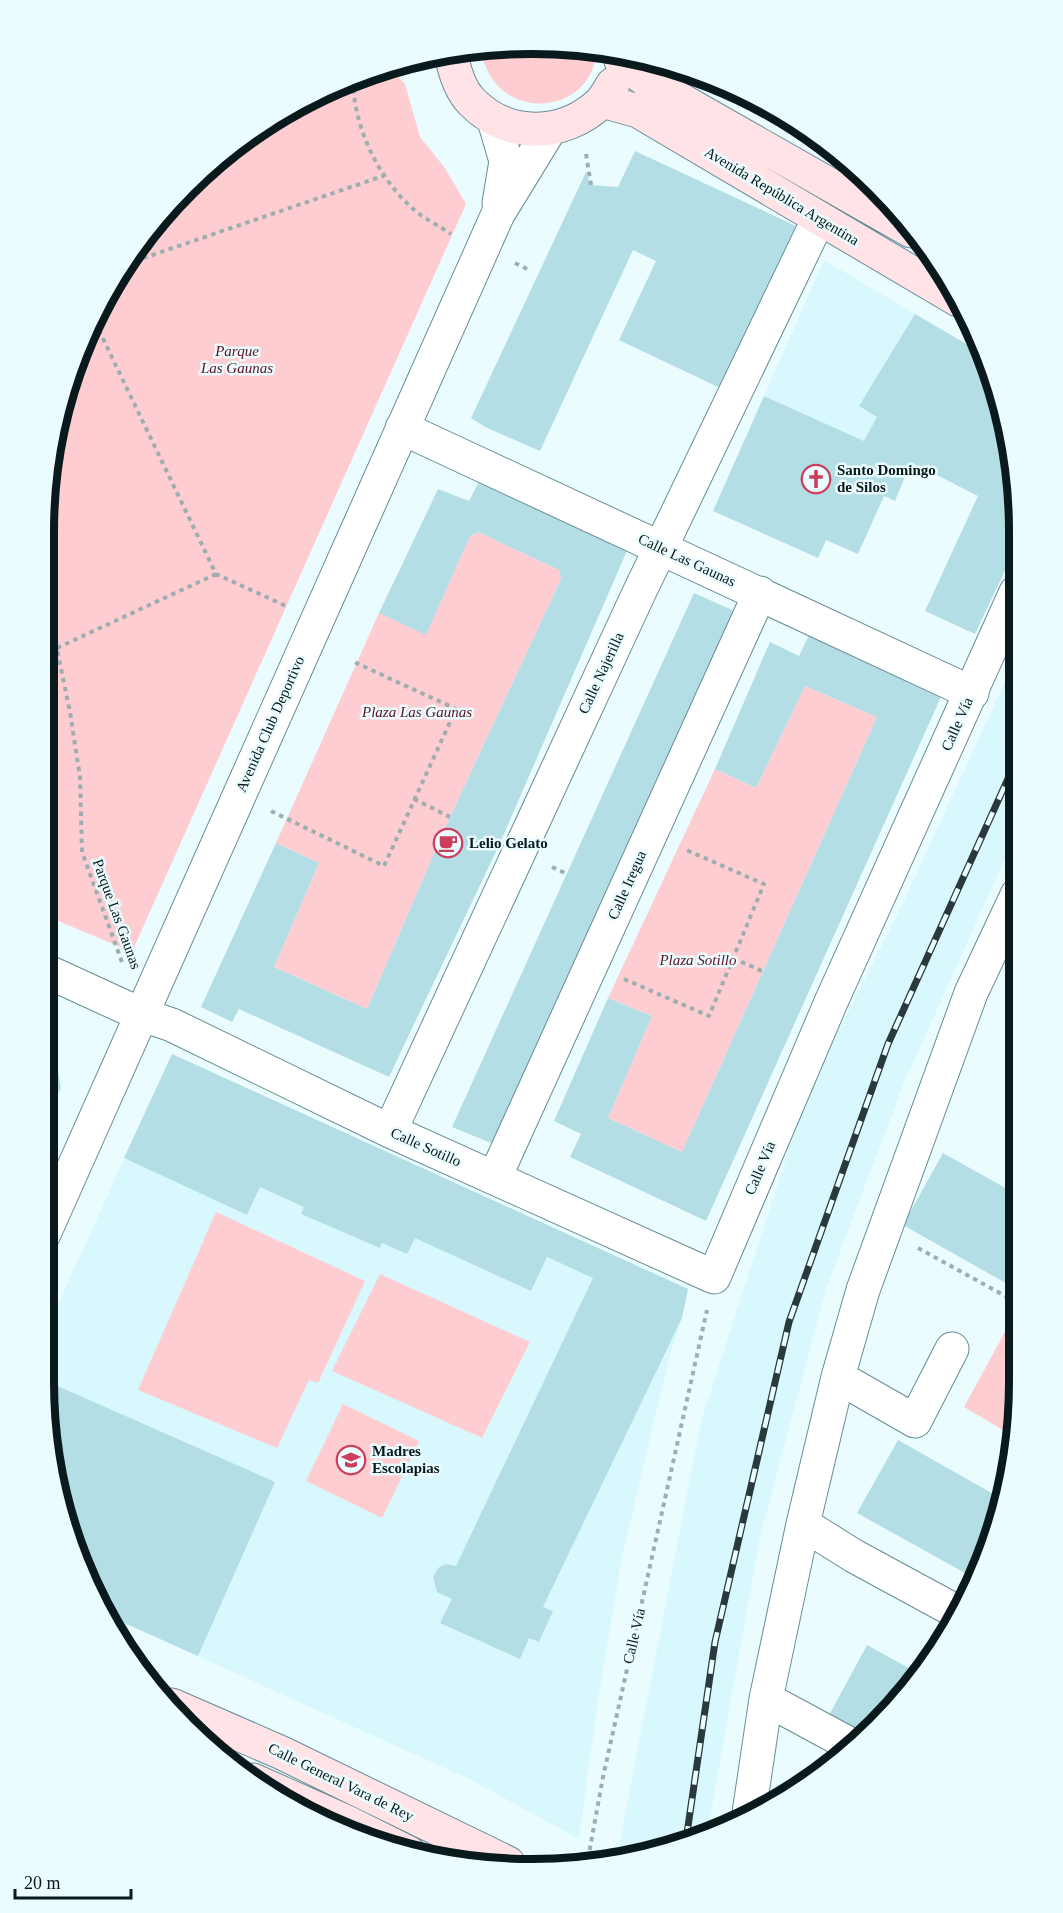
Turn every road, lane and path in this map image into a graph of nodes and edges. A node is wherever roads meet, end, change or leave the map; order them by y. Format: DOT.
graph roads {
  1 [pos="451,61"];
  2 [pos="621,62"];
  3 [pos="629,64"];
  4 [pos="354,88"];
  5 [pos="602,101"];
  6 [pos="494,120"];
  7 [pos="550,129"];
  8 [pos="383,176"];
  9 [pos="498,214"];
  10 [pos="819,218"];
  11 [pos="895,222"];
  12 [pos="482,249"];
  13 [pos="139,260"];
  14 [pos="944,292"];
  15 [pos="98,331"];
  16 [pos="402,428"];
  17 [pos="660,547"];
  18 [pos="216,574"];
  19 [pos="760,593"];
  20 [pos="1009,608"];
  21 [pos="316,620"];
  22 [pos="54,634"];
  23 [pos="57,648"];
  24 [pos="354,662"];
  25 [pos="972,693"];
  26 [pos="414,799"];
  27 [pos="270,811"];
  28 [pos="450,817"];
  29 [pos="651,834"];
  30 [pos="1009,912"];
  31 [pos="733,958"];
  32 [pos="592,966"];
  33 [pos="764,972"];
  34 [pos="54,975"];
  35 [pos="140,1014"];
  36 [pos="390,1131"];
  37 [pos="495,1178"];
  38 [pos="54,1211"];
  39 [pos="886,1230"];
  40 [pos="714,1277"];
  41 [pos="1009,1298"];
  42 [pos="952,1349"];
  43 [pos="838,1377"];
  44 [pos="803,1524"];
  45 [pos="951,1609"];
  46 [pos="766,1699"];
  47 [pos="187,1711"];
  48 [pos="845,1742"];
  49 [pos="750,1806"];
  50 [pos="319,1810"];
  51 [pos="349,1823"];
  52 [pos="588,1856"];
  53 [pos="497,1858"];
  1 -- 6 [label="main road"];
  2 -- 5 [label="main road"];
  3 -- 11 [label="main road, Avenida República Argentina"];
  4 -- 8 [label="path"];
  5 -- 7 [label="main road"];
  5 -- 10 [label="main road, Avenida República Argentina"];
  6 -- 7 [label="main road"];
  6 -- 9 [label="street, Avenida Club Deportivo"];
  7 -- 9 [label="street, Avenida Club Deportivo"];
  8 -- 12 [label="path"];
  8 -- 13 [label="path"];
  9 -- 12 [label="street, Avenida Club Deportivo"];
  10 -- 14 [label="main road, Avenida República Argentina"];
  10 -- 17 [label="street, Calle Najerilla"];
  12 -- 16 [label="street, Avenida Club Deportivo"];
  15 -- 18 [label="path"];
  16 -- 17 [label="street, Calle Las Gaunas"];
  16 -- 21 [label="street, Avenida Club Deportivo"];
  17 -- 19 [label="street, Calle Las Gaunas"];
  17 -- 36 [label="street, Calle Najerilla"];
  18 -- 21 [label="path"];
  18 -- 23 [label="path"];
  19 -- 25 [label="street, Calle Las Gaunas"];
  19 -- 29 [label="street, Calle Iregua"];
  20 -- 25 [label="street, Calle Vía"];
  21 -- 35 [label="street, Avenida Club Deportivo"];
  22 -- 23 [label="path, Parque Las Gaunas"];
  23 -- 35 [label="path, Parque Las Gaunas"];
  24 -- 26 [label="path"];
  25 -- 40 [label="street, Calle Vía"];
  26 -- 27 [label="path"];
  26 -- 28 [label="path"];
  29 -- 31 [label="path"];
  29 -- 32 [label="street, Calle Iregua"];
  30 -- 39 [label="street"];
  31 -- 32 [label="path"];
  31 -- 33 [label="path"];
  32 -- 37 [label="street, Calle Iregua"];
  34 -- 35 [label="street, Calle Sotillo"];
  35 -- 36 [label="street, Calle Sotillo"];
  35 -- 38 [label="street, Avenida Club Deportivo"];
  36 -- 37 [label="street, Calle Sotillo"];
  37 -- 40 [label="street, Calle Sotillo"];
  39 -- 41 [label="path"];
  39 -- 43 [label="street"];
  40 -- 52 [label="path, Calle Vía"];
  42 -- 43 [label="street"];
  43 -- 44 [label="street"];
  44 -- 45 [label="street"];
  44 -- 46 [label="street"];
  46 -- 48 [label="street"];
  46 -- 49 [label="street"];
  47 -- 53 [label="main road, Calle General Vara de Rey"];
  50 -- 51 [label="main road"];
}
